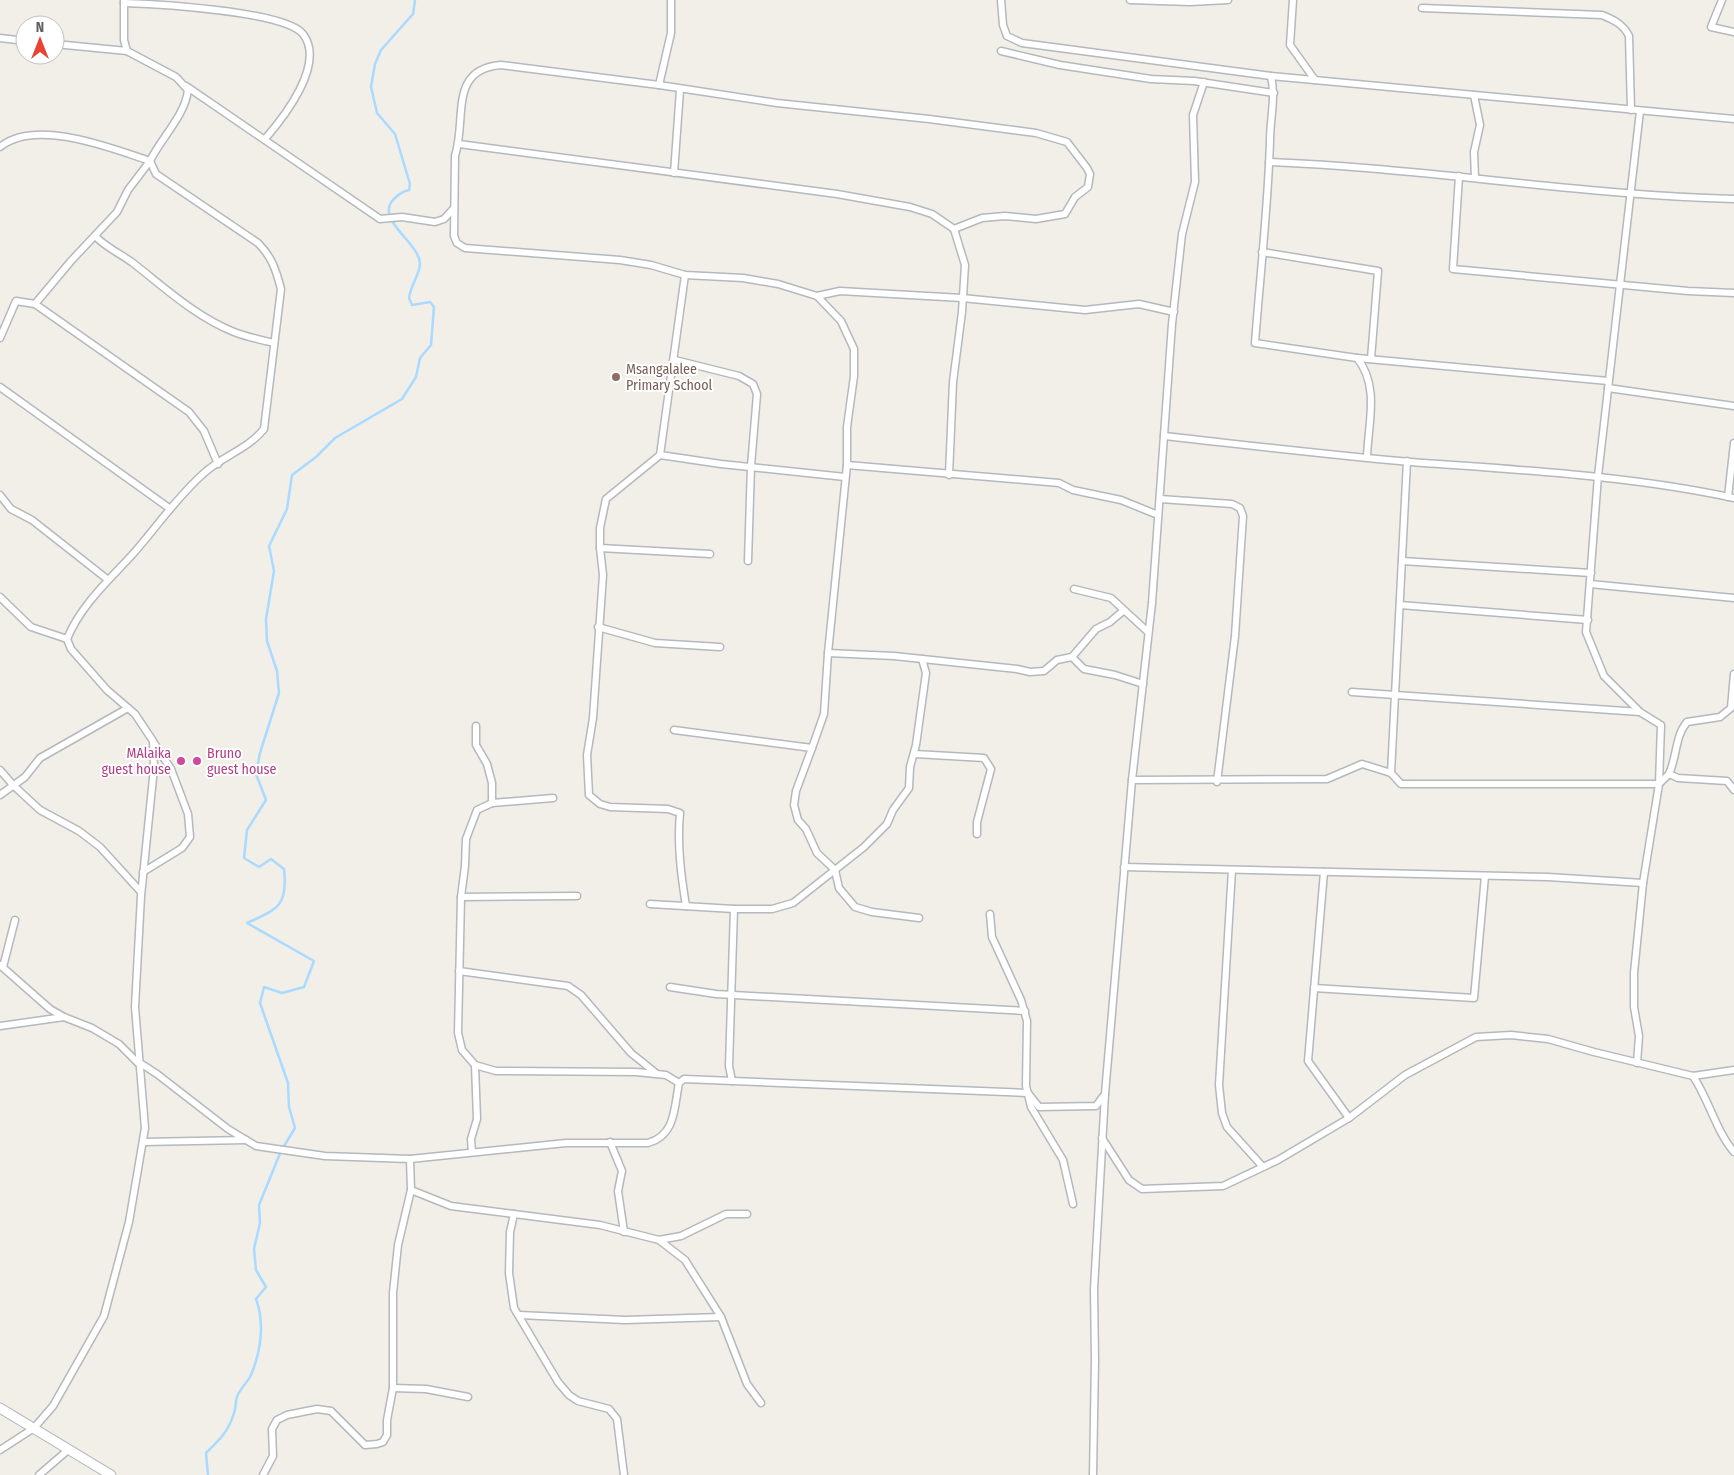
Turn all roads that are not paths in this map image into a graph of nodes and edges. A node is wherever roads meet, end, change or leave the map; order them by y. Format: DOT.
graph roads {
  1 [pos="670,0"];
  2 [pos="1001,0"];
  3 [pos="1130,0"];
  4 [pos="1228,0"];
  5 [pos="1293,0"];
  6 [pos="1722,0"];
  7 [pos="124,2"];
  8 [pos="1422,8"];
  9 [pos="1734,32"];
  10 [pos="0,38"];
  11 [pos="15,40"];
  12 [pos="65,45"];
  13 [pos="127,51"];
  14 [pos="1001,51"];
  15 [pos="1271,76"];
  16 [pos="1315,80"];
  17 [pos="1204,82"];
  18 [pos="659,85"];
  19 [pos="185,86"];
  20 [pos="680,90"];
  21 [pos="1274,94"];
  22 [pos="1474,95"];
  23 [pos="1631,110"];
  24 [pos="1640,111"];
  25 [pos="1734,120"];
  26 [pos="265,139"];
  27 [pos="459,144"];
  28 [pos="0,147"];
  29 [pos="150,161"];
  30 [pos="1270,162"];
  31 [pos="674,173"];
  32 [pos="1458,176"];
  33 [pos="1475,178"];
  34 [pos="1629,193"];
  35 [pos="1734,199"];
  36 [pos="454,208"];
  37 [pos="954,229"];
  38 [pos="96,237"];
  39 [pos="1262,252"];
  40 [pos="685,276"];
  41 [pos="1619,284"];
  42 [pos="1734,293"];
  43 [pos="817,296"];
  44 [pos="962,298"];
  45 [pos="35,304"];
  46 [pos="1174,312"];
  47 [pos="0,338"];
  48 [pos="274,344"];
  49 [pos="1357,358"];
  50 [pos="1371,359"];
  51 [pos="674,360"];
  52 [pos="1608,385"];
  53 [pos="0,387"];
  54 [pos="1734,406"];
  55 [pos="1164,436"];
  56 [pos="1734,443"];
  57 [pos="660,456"];
  58 [pos="1367,458"];
  59 [pos="1407,461"];
  60 [pos="218,464"];
  61 [pos="847,465"];
  62 [pos="751,466"];
  63 [pos="949,475"];
  64 [pos="845,476"];
  65 [pos="1598,476"];
  66 [pos="0,495"];
  67 [pos="1731,497"];
  68 [pos="1160,499"];
  69 [pos="169,508"];
  70 [pos="1158,515"];
  71 [pos="600,548"];
  72 [pos="710,554"];
  73 [pos="1402,561"];
  74 [pos="748,562"];
  75 [pos="1591,573"];
  76 [pos="107,579"];
  77 [pos="1590,584"];
  78 [pos="1074,589"];
  79 [pos="0,597"];
  80 [pos="1734,598"];
  81 [pos="1400,605"];
  82 [pos="1123,611"];
  83 [pos="1588,620"];
  84 [pos="598,627"];
  85 [pos="1148,632"];
  86 [pos="67,638"];
  87 [pos="720,647"];
  88 [pos="828,653"];
  89 [pos="922,658"];
  90 [pos="1072,658"];
  91 [pos="1734,674"];
  92 [pos="1142,684"];
  93 [pos="1352,692"];
  94 [pos="1396,695"];
  95 [pos="128,708"];
  96 [pos="1640,712"];
  97 [pos="476,726"];
  98 [pos="674,730"];
  99 [pos="153,740"];
  100 [pos="812,748"];
  101 [pos="914,754"];
  102 [pos="0,770"];
  103 [pos="1391,773"];
  104 [pos="1669,774"];
  105 [pos="1132,780"];
  106 [pos="1218,782"];
  107 [pos="1659,784"];
  108 [pos="14,786"];
  109 [pos="1734,790"];
  110 [pos="0,795"];
  111 [pos="553,798"];
  112 [pos="492,803"];
  113 [pos="977,834"];
  114 [pos="1124,867"];
  115 [pos="835,870"];
  116 [pos="1232,870"];
  117 [pos="143,872"];
  118 [pos="1324,872"];
  119 [pos="1485,876"];
  120 [pos="1643,883"];
  121 [pos="141,892"];
  122 [pos="460,896"];
  123 [pos="577,896"];
  124 [pos="650,904"];
  125 [pos="686,906"];
  126 [pos="734,909"];
  127 [pos="990,914"];
  128 [pos="919,918"];
  129 [pos="15,920"];
  130 [pos="2,966"];
  131 [pos="459,971"];
  132 [pos="670,988"];
  133 [pos="1314,988"];
  134 [pos="731,994"];
  135 [pos="1025,1011"];
  136 [pos="64,1017"];
  137 [pos="0,1026"];
  138 [pos="1637,1063"];
  139 [pos="141,1065"];
  140 [pos="475,1065"];
  141 [pos="1734,1070"];
  142 [pos="657,1074"];
  143 [pos="1693,1076"];
  144 [pos="732,1081"];
  145 [pos="679,1083"];
  146 [pos="1028,1093"];
  147 [pos="1105,1094"];
  148 [pos="1349,1118"];
  149 [pos="1102,1138"];
  150 [pos="246,1140"];
  151 [pos="143,1142"];
  152 [pos="610,1142"];
  153 [pos="472,1152"];
  154 [pos="1734,1152"];
  155 [pos="410,1159"];
  156 [pos="1263,1167"];
  157 [pos="411,1190"];
  158 [pos="1073,1204"];
  159 [pos="514,1214"];
  160 [pos="746,1214"];
  161 [pos="624,1232"];
  162 [pos="660,1240"];
  163 [pos="519,1315"];
  164 [pos="721,1317"];
  165 [pos="392,1388"];
  166 [pos="468,1396"];
  167 [pos="761,1404"];
  168 [pos="0,1408"];
  169 [pos="34,1428"];
  170 [pos="0,1450"];
  171 [pos="68,1450"];
  172 [pos="39,1475"];
  173 [pos="111,1475"];
  174 [pos="263,1475"];
  175 [pos="624,1475"];
  176 [pos="1093,1475"];
  1 -- 18 [label="street"];
  2 -- 15 [label="street"];
  3 -- 4 [label="street"];
  5 -- 16 [label="street"];
  6 -- 9 [label="street"];
  7 -- 13 [label="street"];
  7 -- 26 [label="street"];
  8 -- 23 [label="street"];
  10 -- 11 [label="street"];
  12 -- 13 [label="street"];
  13 -- 19 [label="street"];
  14 -- 17 [label="street"];
  15 -- 16 [label="street"];
  15 -- 21 [label="street"];
  16 -- 22 [label="street"];
  17 -- 21 [label="street"];
  17 -- 46 [label="street"];
  18 -- 20 [label="street"];
  18 -- 27 [label="street"];
  19 -- 26 [label="street"];
  19 -- 29 [label="street"];
  20 -- 31 [label="street"];
  20 -- 37 [label="street"];
  21 -- 30 [label="street"];
  22 -- 23 [label="street"];
  22 -- 33 [label="street"];
  23 -- 24 [label="street"];
  24 -- 25 [label="street"];
  24 -- 34 [label="street"];
  26 -- 36 [label="street"];
  27 -- 31 [label="street"];
  27 -- 36 [label="street"];
  28 -- 29 [label="street"];
  29 -- 38 [label="street"];
  29 -- 48 [label="street"];
  30 -- 32 [label="street"];
  30 -- 39 [label="street"];
  31 -- 37 [label="street"];
  32 -- 33 [label="street"];
  32 -- 41 [label="street"];
  33 -- 34 [label="street"];
  34 -- 35 [label="street"];
  34 -- 41 [label="street"];
  36 -- 40 [label="street"];
  37 -- 44 [label="street"];
  38 -- 45 [label="street"];
  38 -- 48 [label="street"];
  39 -- 49 [label="street"];
  39 -- 50 [label="street"];
  40 -- 43 [label="street"];
  40 -- 51 [label="street"];
  41 -- 42 [label="street"];
  41 -- 52 [label="street"];
  43 -- 44 [label="street"];
  43 -- 61 [label="street"];
  44 -- 46 [label="street"];
  44 -- 63 [label="street"];
  45 -- 47 [label="street"];
  45 -- 60 [label="street"];
  46 -- 55 [label="street"];
  48 -- 60 [label="street"];
  49 -- 50 [label="street"];
  49 -- 58 [label="street"];
  50 -- 52 [label="street"];
  51 -- 57 [label="street"];
  51 -- 62 [label="street"];
  52 -- 54 [label="street"];
  52 -- 65 [label="street"];
  53 -- 69 [label="street"];
  55 -- 58 [label="street"];
  55 -- 68 [label="street"];
  56 -- 67 [label="street"];
  57 -- 62 [label="street"];
  57 -- 71 [label="street"];
  58 -- 59 [label="street"];
  59 -- 65 [label="street"];
  59 -- 73 [label="street"];
  60 -- 69 [label="street"];
  61 -- 63 [label="street"];
  61 -- 64 [label="street"];
  62 -- 64 [label="street"];
  62 -- 74 [label="street"];
  63 -- 70 [label="street"];
  64 -- 88 [label="street"];
  65 -- 67 [label="street"];
  65 -- 75 [label="street"];
  66 -- 76 [label="street"];
  68 -- 70 [label="street"];
  68 -- 106 [label="street"];
  69 -- 76 [label="street"];
  70 -- 85 [label="street"];
  71 -- 72 [label="street"];
  71 -- 84 [label="street"];
  73 -- 75 [label="street"];
  73 -- 81 [label="street"];
  75 -- 77 [label="street"];
  76 -- 86 [label="street"];
  77 -- 80 [label="street"];
  77 -- 83 [label="street"];
  78 -- 82 [label="street"];
  79 -- 86 [label="street"];
  81 -- 83 [label="street"];
  81 -- 94 [label="street"];
  82 -- 85 [label="street"];
  82 -- 90 [label="street"];
  83 -- 96 [label="street"];
  84 -- 87 [label="street"];
  84 -- 125 [label="street"];
  85 -- 92 [label="street"];
  86 -- 95 [label="street"];
  88 -- 89 [label="street"];
  88 -- 100 [label="street"];
  89 -- 90 [label="street"];
  89 -- 101 [label="street"];
  90 -- 92 [label="street"];
  91 -- 104 [label="street"];
  92 -- 105 [label="street"];
  93 -- 94 [label="street"];
  94 -- 96 [label="street"];
  94 -- 103 [label="street"];
  95 -- 99 [label="street"];
  95 -- 108 [label="street"];
  96 -- 107 [label="street"];
  97 -- 112 [label="street"];
  98 -- 100 [label="street"];
  99 -- 117 [label="street"];
  99 -- 117 [label="street"];
  100 -- 115 [label="street"];
  101 -- 113 [label="street"];
  101 -- 115 [label="street"];
  102 -- 108 [label="street"];
  103 -- 106 [label="street"];
  103 -- 107 [label="street"];
  104 -- 107 [label="street"];
  104 -- 109 [label="street"];
  105 -- 106 [label="street"];
  105 -- 114 [label="street"];
  107 -- 120 [label="street"];
  108 -- 110 [label="street"];
  108 -- 121 [label="street"];
  111 -- 112 [label="street"];
  112 -- 122 [label="street"];
  114 -- 116 [label="street"];
  114 -- 147 [label="street"];
  115 -- 126 [label="street"];
  115 -- 128 [label="street"];
  116 -- 118 [label="street"];
  116 -- 156 [label="street"];
  117 -- 121 [label="street"];
  118 -- 119 [label="street"];
  118 -- 133 [label="street"];
  119 -- 120 [label="street"];
  119 -- 133 [label="street"];
  120 -- 138 [label="street"];
  121 -- 139 [label="street"];
  122 -- 123 [label="street"];
  122 -- 131 [label="street"];
  124 -- 125 [label="street"];
  125 -- 126 [label="street"];
  126 -- 134 [label="street"];
  127 -- 135 [label="street"];
  129 -- 130 [label="street"];
  130 -- 136 [label="street"];
  131 -- 140 [label="street"];
  131 -- 142 [label="street"];
  132 -- 134 [label="street"];
  133 -- 148 [label="street"];
  134 -- 135 [label="street"];
  134 -- 144 [label="street"];
  135 -- 146 [label="street"];
  136 -- 137 [label="street"];
  136 -- 139 [label="street"];
  138 -- 143 [label="street"];
  138 -- 148 [label="street"];
  139 -- 150 [label="street"];
  139 -- 151 [label="street"];
  140 -- 142 [label="street"];
  140 -- 153 [label="street"];
  141 -- 143 [label="street"];
  142 -- 145 [label="street"];
  143 -- 154 [label="street"];
  144 -- 145 [label="street"];
  144 -- 146 [label="street"];
  145 -- 152 [label="street"];
  146 -- 147 [label="street"];
  146 -- 158 [label="street"];
  147 -- 149 [label="street"];
  148 -- 156 [label="street"];
  149 -- 156 [label="street"];
  149 -- 176 [label="street"];
  150 -- 151 [label="street"];
  150 -- 155 [label="street"];
  151 -- 169 [label="street"];
  152 -- 153 [label="street"];
  152 -- 161 [label="street"];
  153 -- 155 [label="street"];
  155 -- 157 [label="street"];
  157 -- 159 [label="street"];
  157 -- 165 [label="street"];
  159 -- 161 [label="street"];
  159 -- 163 [label="street"];
  160 -- 162 [label="street"];
  161 -- 162 [label="street"];
  162 -- 164 [label="street"];
  163 -- 164 [label="street"];
  163 -- 175 [label="street"];
  164 -- 167 [label="street"];
  165 -- 166 [label="street"];
  165 -- 174 [label="street"];
  168 -- 169 [label="main road"];
  169 -- 170 [label="street"];
  169 -- 171 [label="main road"];
  171 -- 172 [label="street"];
  171 -- 173 [label="main road"];
}
